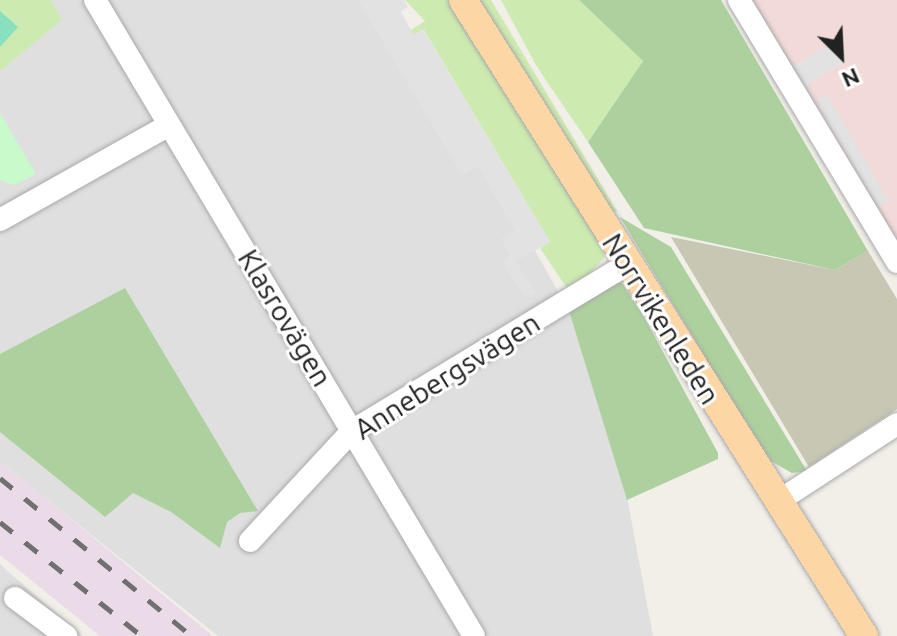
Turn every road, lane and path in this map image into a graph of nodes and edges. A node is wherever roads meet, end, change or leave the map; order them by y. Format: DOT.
graph roads {
  1 [pos="95,0"];
  2 [pos="463,0"];
  3 [pos="739,0"];
  4 [pos="169,125"];
  5 [pos="0,220"];
  6 [pos="897,262"];
  7 [pos="626,265"];
  8 [pos="897,424"];
  9 [pos="352,431"];
  10 [pos="777,502"];
  11 [pos="250,541"];
  12 [pos="15,598"];
  13 [pos="66,636"];
  14 [pos="474,636"];
  15 [pos="864,636"];
  1 -- 4 [label="street, Klasrovägen"];
  2 -- 7 [label="main road, Norrvikenleden"];
  3 -- 6 [label="street"];
  4 -- 5 [label="street"];
  4 -- 9 [label="street, Klasrovägen"];
  7 -- 9 [label="street, Annebergsvägen"];
  7 -- 10 [label="main road, Norrvikenleden"];
  8 -- 10 [label="street"];
  9 -- 11 [label="street, Annebergsvägen"];
  9 -- 14 [label="street, Klasrovägen"];
  10 -- 15 [label="main road, Norrvikenleden"];
  12 -- 13 [label="street"];
}
